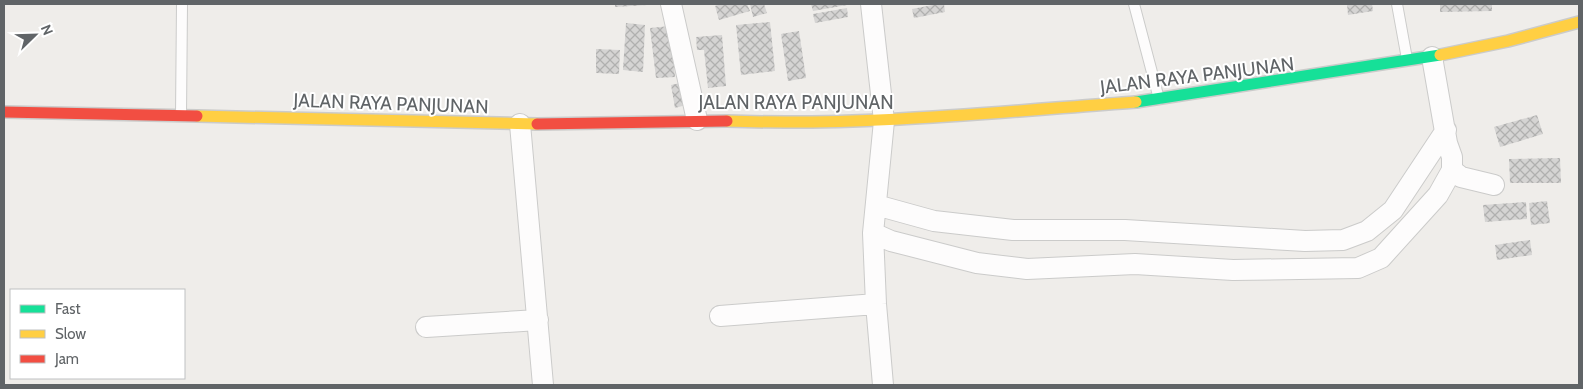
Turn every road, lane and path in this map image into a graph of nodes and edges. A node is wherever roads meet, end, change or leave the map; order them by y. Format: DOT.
graph roads {
  1 [pos="182,4"];
  2 [pos="672,4"];
  3 [pos="871,4"];
  4 [pos="1134,4"];
  5 [pos="1397,4"];
  6 [pos="1579,22"];
  7 [pos="1432,58"];
  8 [pos="1408,62"];
  9 [pos="1159,100"];
  10 [pos="4,112"];
  11 [pos="181,115"];
  12 [pos="697,120"];
  13 [pos="884,120"];
  14 [pos="520,134"];
  15 [pos="1449,150"];
  16 [pos="1494,185"];
  17 [pos="874,219"];
  18 [pos="1233,253"];
  19 [pos="876,304"];
  20 [pos="720,316"];
  21 [pos="538,320"];
  22 [pos="426,327"];
  23 [pos="543,385"];
  24 [pos="883,385"];
  1 -- 11 [label="lane"];
  2 -- 12 [label="street"];
  3 -- 13 [label="street"];
  4 -- 9 [label="lane"];
  5 -- 8 [label="lane"];
  6 -- 7 [label="main road, JALAN RAYA PANJUNAN"];
  7 -- 8 [label="main road, JALAN RAYA PANJUNAN"];
  7 -- 15 [label="street"];
  8 -- 9 [label="main road, JALAN RAYA PANJUNAN"];
  9 -- 13 [label="main road, JALAN RAYA PANJUNAN"];
  10 -- 11 [label="main road, JALAN RAYA PANJUNAN"];
  11 -- 14 [label="main road, JALAN RAYA PANJUNAN"];
  12 -- 13 [label="main road, JALAN RAYA PANJUNAN"];
  12 -- 14 [label="main road, JALAN RAYA PANJUNAN"];
  13 -- 17 [label="street"];
  14 -- 21 [label="street"];
  15 -- 16 [label="street"];
  15 -- 18 [label="street"];
  15 -- 18 [label="street"];
  17 -- 18 [label="street"];
  17 -- 18 [label="street"];
  17 -- 19 [label="street"];
  19 -- 20 [label="street"];
  19 -- 24 [label="street"];
  21 -- 22 [label="street"];
  21 -- 23 [label="street"];
}
